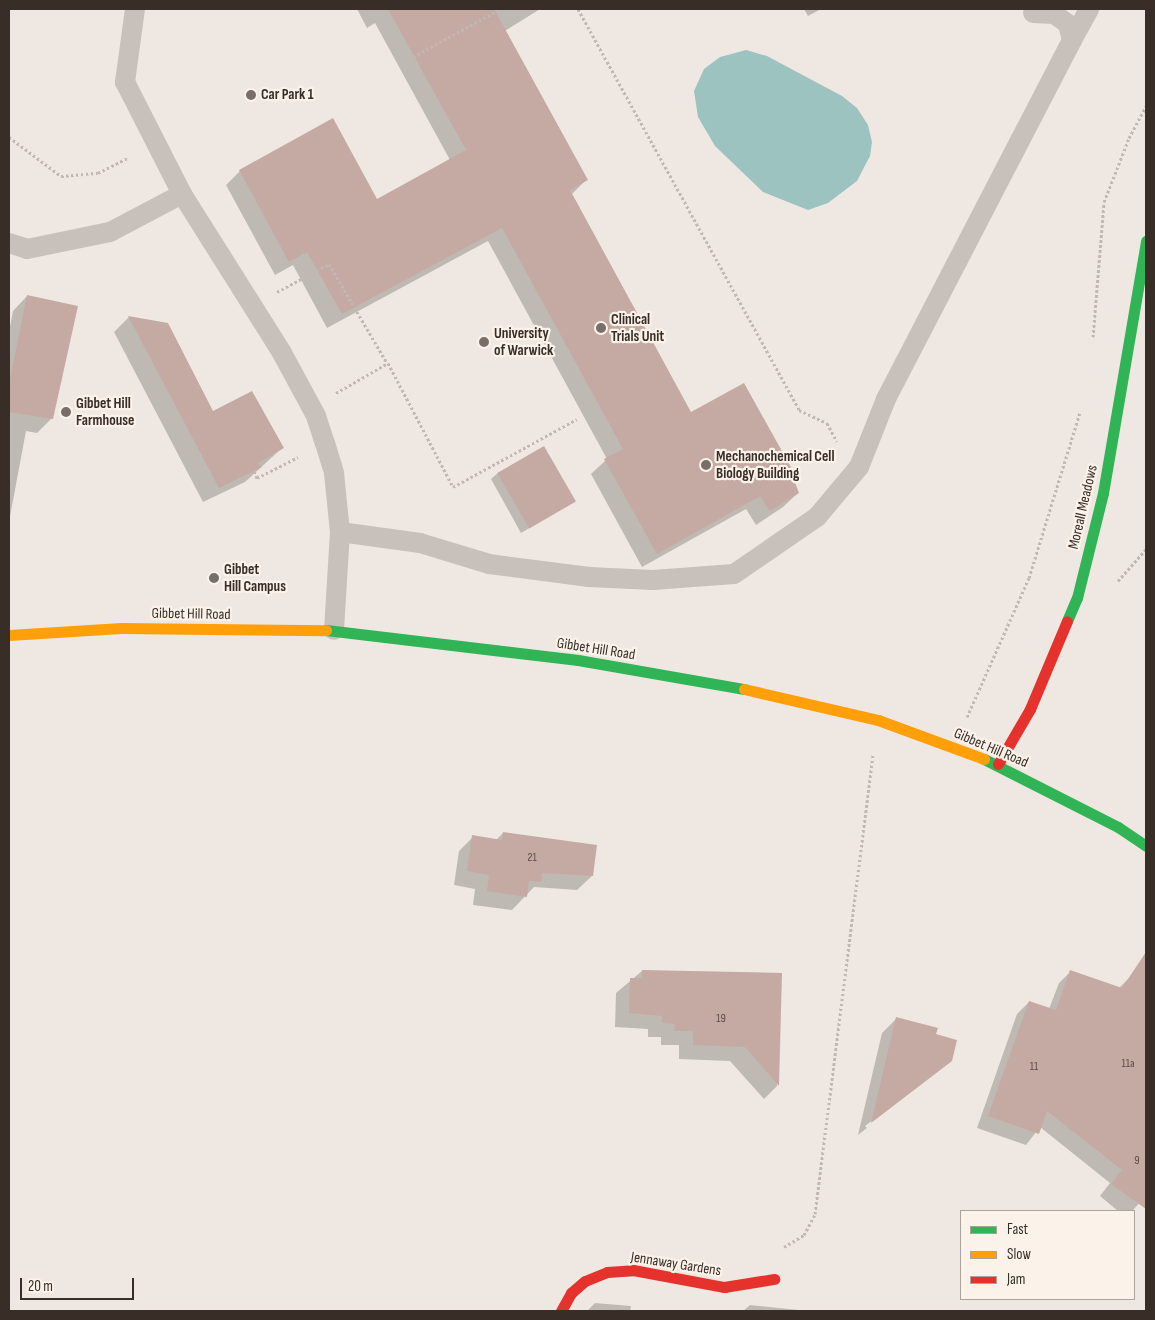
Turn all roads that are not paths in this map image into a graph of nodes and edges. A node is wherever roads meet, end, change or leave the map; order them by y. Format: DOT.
graph roads {
  1 [pos="135,9"];
  2 [pos="1089,9"];
  3 [pos="1033,12"];
  4 [pos="1072,40"];
  5 [pos="182,194"];
  6 [pos="1146,241"];
  7 [pos="9,243"];
  8 [pos="340,532"];
  9 [pos="334,630"];
  10 [pos="9,635"];
  11 [pos="998,764"];
  12 [pos="1146,846"];
  13 [pos="774,1279"];
  14 [pos="561,1311"];
  1 -- 5 [label="lane"];
  2 -- 4 [label="lane"];
  3 -- 4 [label="lane"];
  4 -- 8 [label="lane"];
  5 -- 7 [label="lane"];
  5 -- 8 [label="lane"];
  6 -- 11 [label="street, Moreall Meadows"];
  8 -- 9 [label="lane"];
  9 -- 10 [label="street, Gibbet Hill Road"];
  9 -- 11 [label="street, Gibbet Hill Road"];
  11 -- 12 [label="street, Gibbet Hill Road"];
  13 -- 14 [label="street, Jennaway Gardens"];
}
